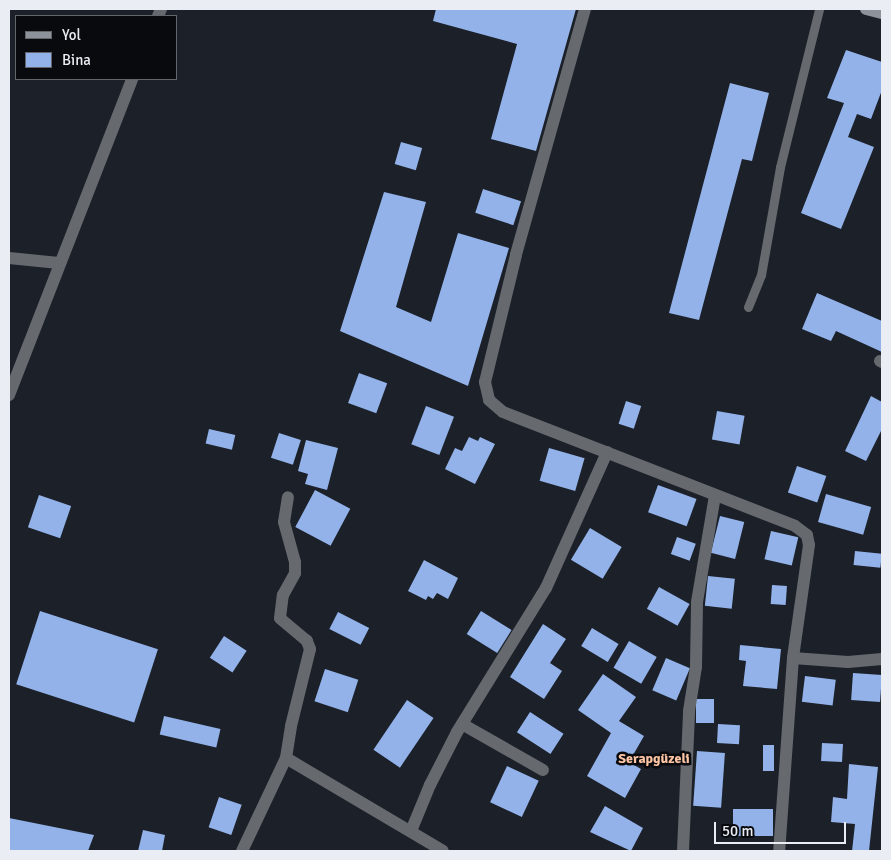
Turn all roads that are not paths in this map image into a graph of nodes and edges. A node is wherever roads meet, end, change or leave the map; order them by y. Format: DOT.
graph roads {
  1 [pos="585,9"];
  2 [pos="818,9"];
  3 [pos="866,9"];
  4 [pos="882,13"];
  5 [pos="132,80"];
  6 [pos="9,258"];
  7 [pos="58,263"];
  8 [pos="748,307"];
  9 [pos="9,396"];
  10 [pos="607,452"];
  11 [pos="715,496"];
  12 [pos="288,497"];
  13 [pos="794,658"];
  14 [pos="882,659"];
  15 [pos="462,724"];
  16 [pos="286,758"];
  17 [pos="543,770"];
  18 [pos="411,830"];
  19 [pos="242,851"];
  20 [pos="443,851"];
  21 [pos="683,851"];
  22 [pos="779,851"];
  1 -- 10 [label="street"];
  2 -- 8 [label="lane"];
  3 -- 4 [label="street"];
  5 -- 7 [label="street"];
  6 -- 7 [label="street"];
  7 -- 9 [label="street"];
  10 -- 11 [label="street"];
  10 -- 15 [label="street"];
  11 -- 13 [label="street"];
  11 -- 21 [label="street"];
  12 -- 16 [label="street"];
  13 -- 14 [label="street"];
  13 -- 22 [label="street"];
  15 -- 17 [label="street"];
  15 -- 18 [label="street"];
  16 -- 18 [label="street"];
  16 -- 19 [label="street"];
  18 -- 20 [label="street"];
}
